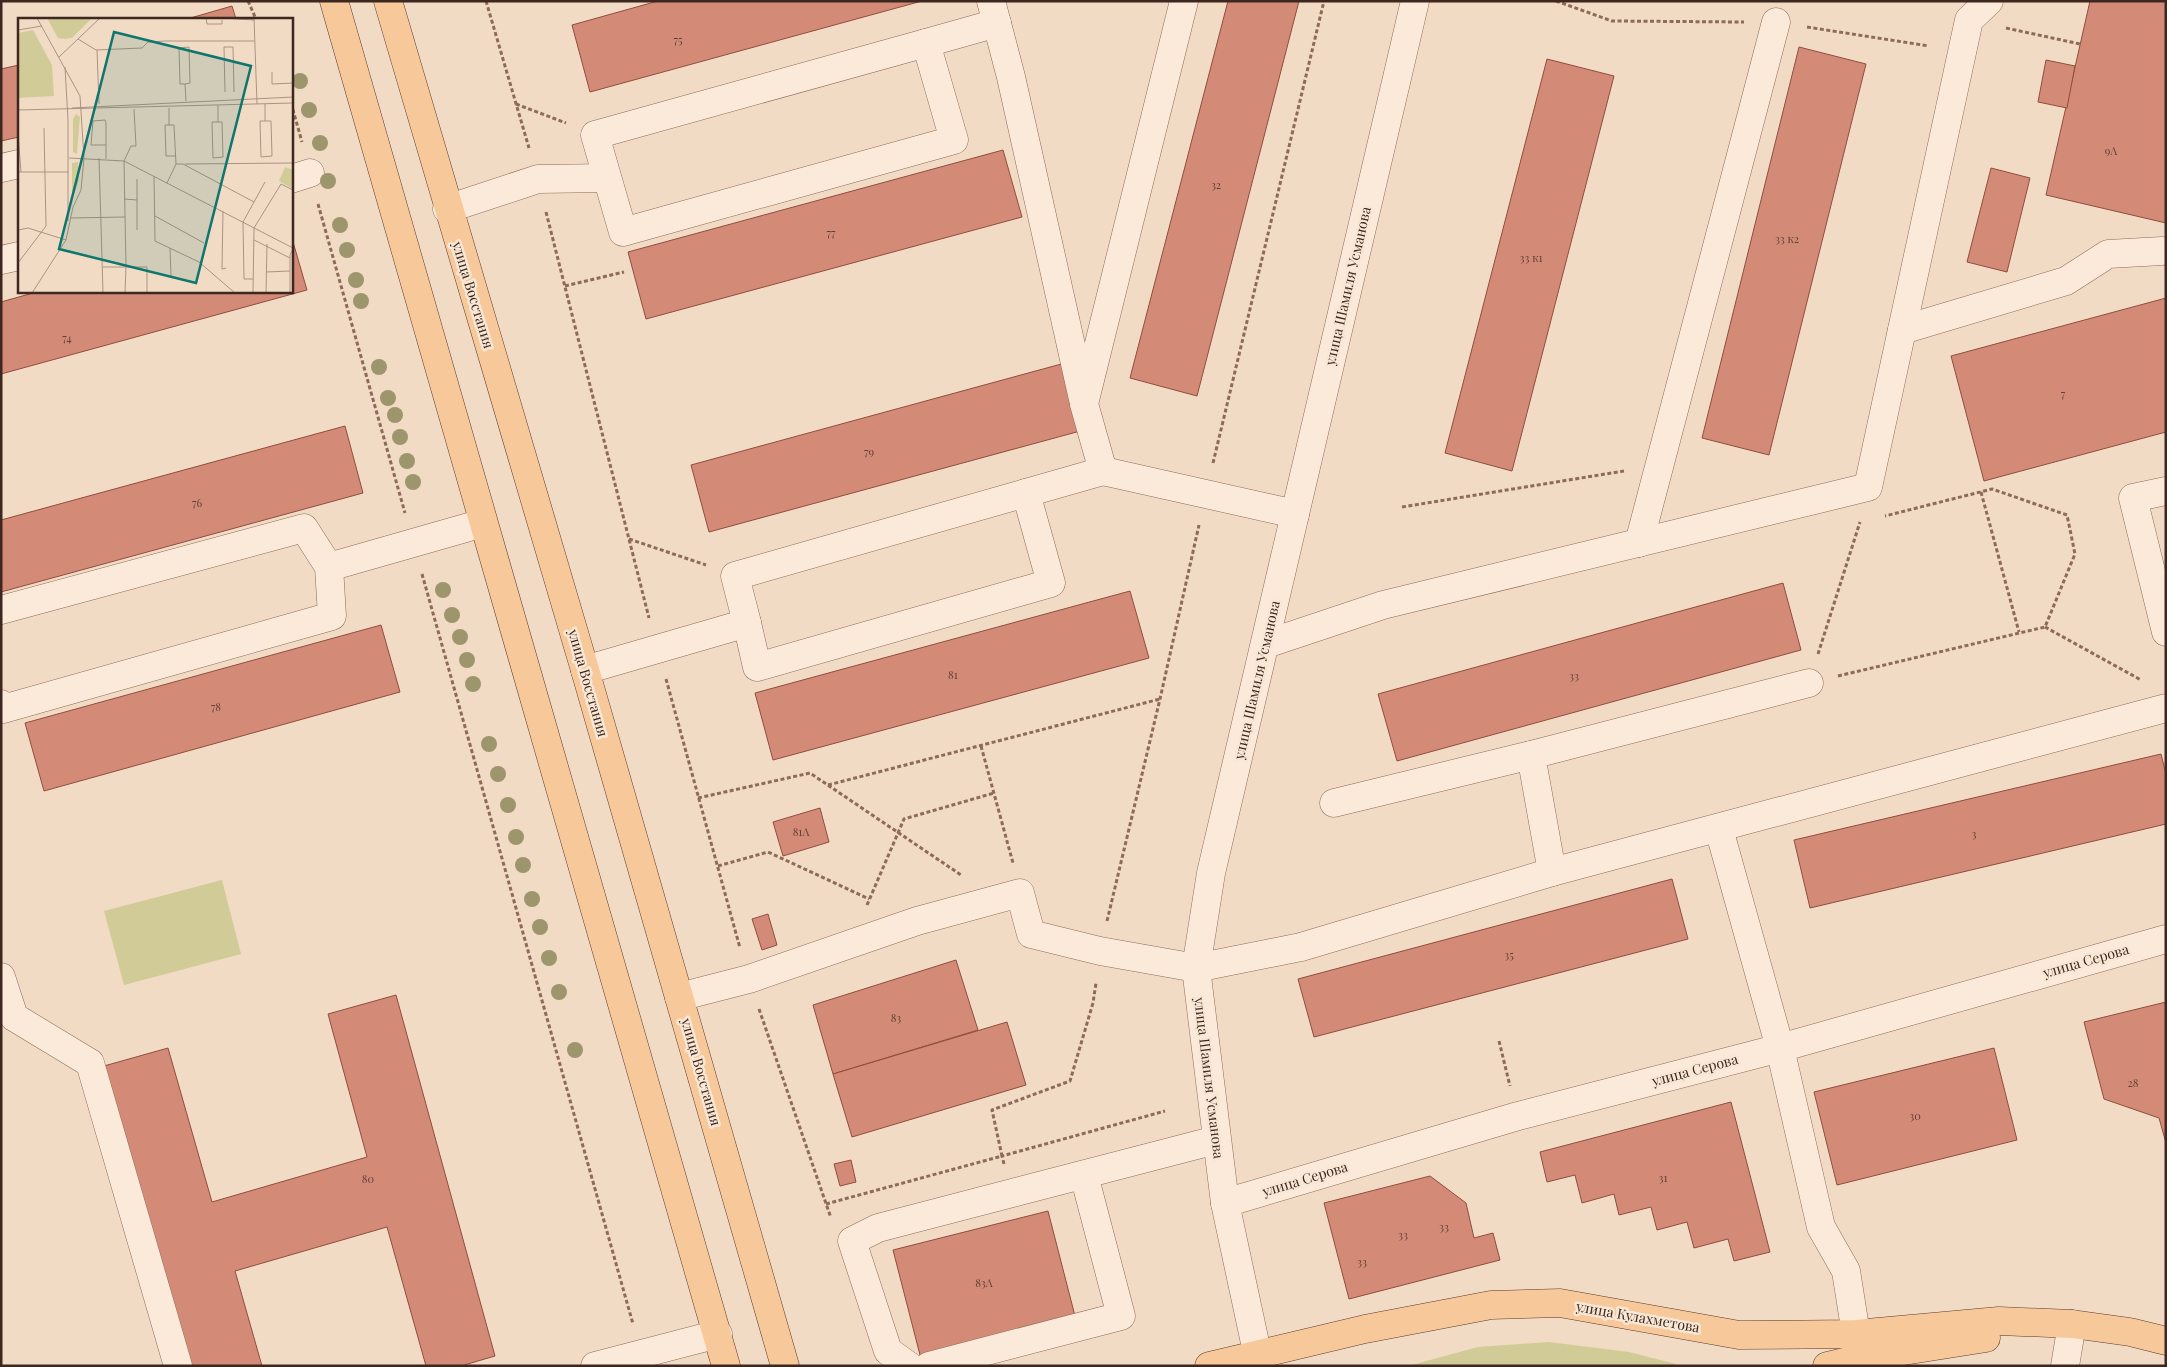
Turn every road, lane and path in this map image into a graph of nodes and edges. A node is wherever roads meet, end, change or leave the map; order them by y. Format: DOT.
graph roads {
  1 [pos="248,1"];
  2 [pos="334,1"];
  3 [pos="388,1"];
  4 [pos="486,1"];
  5 [pos="1184,1"];
  6 [pos="1324,1"];
  7 [pos="1415,1"];
  8 [pos="1989,1"];
  9 [pos="994,12"];
  10 [pos="256,18"];
  11 [pos="1969,20"];
  12 [pos="1776,22"];
  13 [pos="926,42"];
  14 [pos="2080,44"];
  15 [pos="516,104"];
  16 [pos="292,110"];
  17 [pos="595,135"];
  18 [pos="18,164"];
  19 [pos="1,168"];
  20 [pos="301,176"];
  21 [pos="607,178"];
  22 [pos="538,179"];
  23 [pos="447,209"];
  24 [pos="2162,251"];
  25 [pos="18,256"];
  26 [pos="1,260"];
  27 [pos="624,272"];
  28 [pos="565,286"];
  29 [pos="1902,330"];
  30 [pos="1084,404"];
  31 [pos="1659,465"];
  32 [pos="1103,471"];
  33 [pos="1868,487"];
  34 [pos="2166,491"];
  35 [pos="1026,492"];
  36 [pos="1206,492"];
  37 [pos="1982,492"];
  38 [pos="1402,506"];
  39 [pos="1295,514"];
  40 [pos="1878,518"];
  41 [pos="1869,520"];
  42 [pos="483,523"];
  43 [pos="1860,523"];
  44 [pos="629,539"];
  45 [pos="413,542"];
  46 [pos="1639,543"];
  47 [pos="329,567"];
  48 [pos="735,576"];
  49 [pos="1,610"];
  50 [pos="747,624"];
  51 [pos="2044,627"];
  52 [pos="2019,632"];
  53 [pos="2166,632"];
  54 [pos="1266,644"];
  55 [pos="657,650"];
  56 [pos="585,670"];
  57 [pos="1808,683"];
  58 [pos="2148,684"];
  59 [pos="1160,699"];
  60 [pos="1,704"];
  61 [pos="2166,708"];
  62 [pos="981,746"];
  63 [pos="1531,755"];
  64 [pos="828,785"];
  65 [pos="994,793"];
  66 [pos="698,798"];
  67 [pos="1334,803"];
  68 [pos="1719,829"];
  69 [pos="898,833"];
  70 [pos="717,866"];
  71 [pos="1552,872"];
  72 [pos="1008,896"];
  73 [pos="869,899"];
  74 [pos="917,921"];
  75 [pos="2166,939"];
  76 [pos="849,944"];
  77 [pos="1100,950"];
  78 [pos="1196,968"];
  79 [pos="1,977"];
  80 [pos="748,979"];
  81 [pos="679,997"];
  82 [pos="1780,1048"];
  83 [pos="1216,1140"];
  84 [pos="1084,1175"];
  85 [pos="1225,1203"];
  86 [pos="826,1204"];
  87 [pos="833,1223"];
  88 [pos="2072,1324"];
  89 [pos="718,1334"];
  90 [pos="1856,1334"];
  91 [pos="2166,1341"];
  92 [pos="641,1353"];
  93 [pos="1258,1359"];
  94 [pos="178,1366"];
  95 [pos="596,1366"];
  96 [pos="726,1366"];
  97 [pos="785,1366"];
  98 [pos="909,1366"];
  99 [pos="928,1366"];
  100 [pos="1209,1366"];
  101 [pos="1827,1366"];
  102 [pos="2065,1366"];
  1 -- 10 [label="path"];
  2 -- 42 [label="main road"];
  3 -- 23 [label="main road, улица Восстания"];
  4 -- 15 [label="path"];
  5 -- 30 [label="street"];
  6 -- 36 [label="path"];
  7 -- 39 [label="street, улица Шамиля Усманова"];
  8 -- 11 [label="street"];
  9 -- 13 [label="street"];
  9 -- 30 [label="street"];
  11 -- 14 [label="path"];
  11 -- 29 [label="street"];
  12 -- 31 [label="street"];
  13 -- 17 [label="street"];
  13 -- 21 [label="street"];
  15 -- 17 [label="path"];
  15 -- 22 [label="path"];
  16 -- 20 [label="path"];
  17 -- 21 [label="street"];
  18 -- 19 [label="street"];
  20 -- 45 [label="path"];
  21 -- 22 [label="street"];
  22 -- 23 [label="street"];
  22 -- 28 [label="path"];
  23 -- 56 [label="main road, улица Восстания"];
  24 -- 29 [label="street"];
  25 -- 26 [label="street"];
  27 -- 28 [label="path"];
  28 -- 44 [label="path"];
  29 -- 33 [label="street"];
  30 -- 32 [label="street"];
  31 -- 38 [label="path"];
  31 -- 46 [label="street"];
  32 -- 35 [label="street"];
  32 -- 36 [label="street"];
  33 -- 43 [label="path"];
  33 -- 46 [label="street"];
  34 -- 53 [label="street"];
  35 -- 48 [label="street"];
  35 -- 50 [label="street"];
  36 -- 39 [label="street"];
  36 -- 59 [label="path"];
  37 -- 40 [label="path"];
  37 -- 51 [label="path"];
  37 -- 52 [label="path"];
  39 -- 54 [label="street, улица Шамиля Усманова"];
  41 -- 43 [label="path"];
  42 -- 45 [label="street"];
  42 -- 89 [label="main road"];
  43 -- 57 [label="path"];
  44 -- 48 [label="path"];
  44 -- 55 [label="path"];
  45 -- 47 [label="street"];
  45 -- 92 [label="path"];
  46 -- 54 [label="street"];
  47 -- 49 [label="street"];
  47 -- 60 [label="street"];
  48 -- 50 [label="street"];
  50 -- 55 [label="street"];
  51 -- 52 [label="path"];
  51 -- 58 [label="path"];
  52 -- 57 [label="path"];
  54 -- 78 [label="street, улица Шамиля Усманова"];
  55 -- 56 [label="street"];
  55 -- 66 [label="path"];
  56 -- 81 [label="main road, улица Восстания"];
  57 -- 63 [label="street"];
  59 -- 62 [label="path"];
  59 -- 77 [label="path"];
  61 -- 68 [label="street"];
  62 -- 64 [label="path"];
  62 -- 65 [label="path"];
  63 -- 67 [label="street"];
  63 -- 71 [label="street"];
  64 -- 66 [label="path"];
  64 -- 69 [label="path"];
  65 -- 69 [label="path"];
  65 -- 72 [label="path"];
  66 -- 70 [label="path"];
  68 -- 71 [label="street"];
  68 -- 82 [label="street"];
  69 -- 72 [label="path"];
  69 -- 73 [label="path"];
  70 -- 73 [label="path"];
  70 -- 80 [label="path"];
  71 -- 78 [label="street"];
  72 -- 74 [label="street"];
  72 -- 77 [label="street"];
  73 -- 74 [label="path"];
  73 -- 76 [label="path"];
  74 -- 76 [label="street"];
  75 -- 82 [label="street, улица Серова"];
  76 -- 80 [label="street"];
  77 -- 78 [label="street"];
  77 -- 86 [label="path"];
  78 -- 83 [label="street, улица Шамиля Усманова"];
  79 -- 94 [label="street"];
  80 -- 81 [label="street"];
  80 -- 86 [label="path"];
  81 -- 97 [label="main road, улица Восстания"];
  82 -- 85 [label="street, улица Серова"];
  82 -- 90 [label="street"];
  83 -- 84 [label="street"];
  83 -- 85 [label="street, улица Шамиля Усманова"];
  84 -- 98 [label="street"];
  84 -- 99 [label="street"];
  85 -- 93 [label="street, улица Шамиля Усманова"];
  86 -- 87 [label="path"];
  88 -- 90 [label="main road, улица Кулахметова"];
  88 -- 91 [label="main road, улица Кулахметова"];
  88 -- 101 [label="main road, улица Кулахметова"];
  88 -- 102 [label="street"];
  89 -- 92 [label="street"];
  89 -- 96 [label="main road"];
  90 -- 93 [label="main road, улица Кулахметова"];
  92 -- 95 [label="street"];
  93 -- 100 [label="main road, улица Кулахметова"];
}
